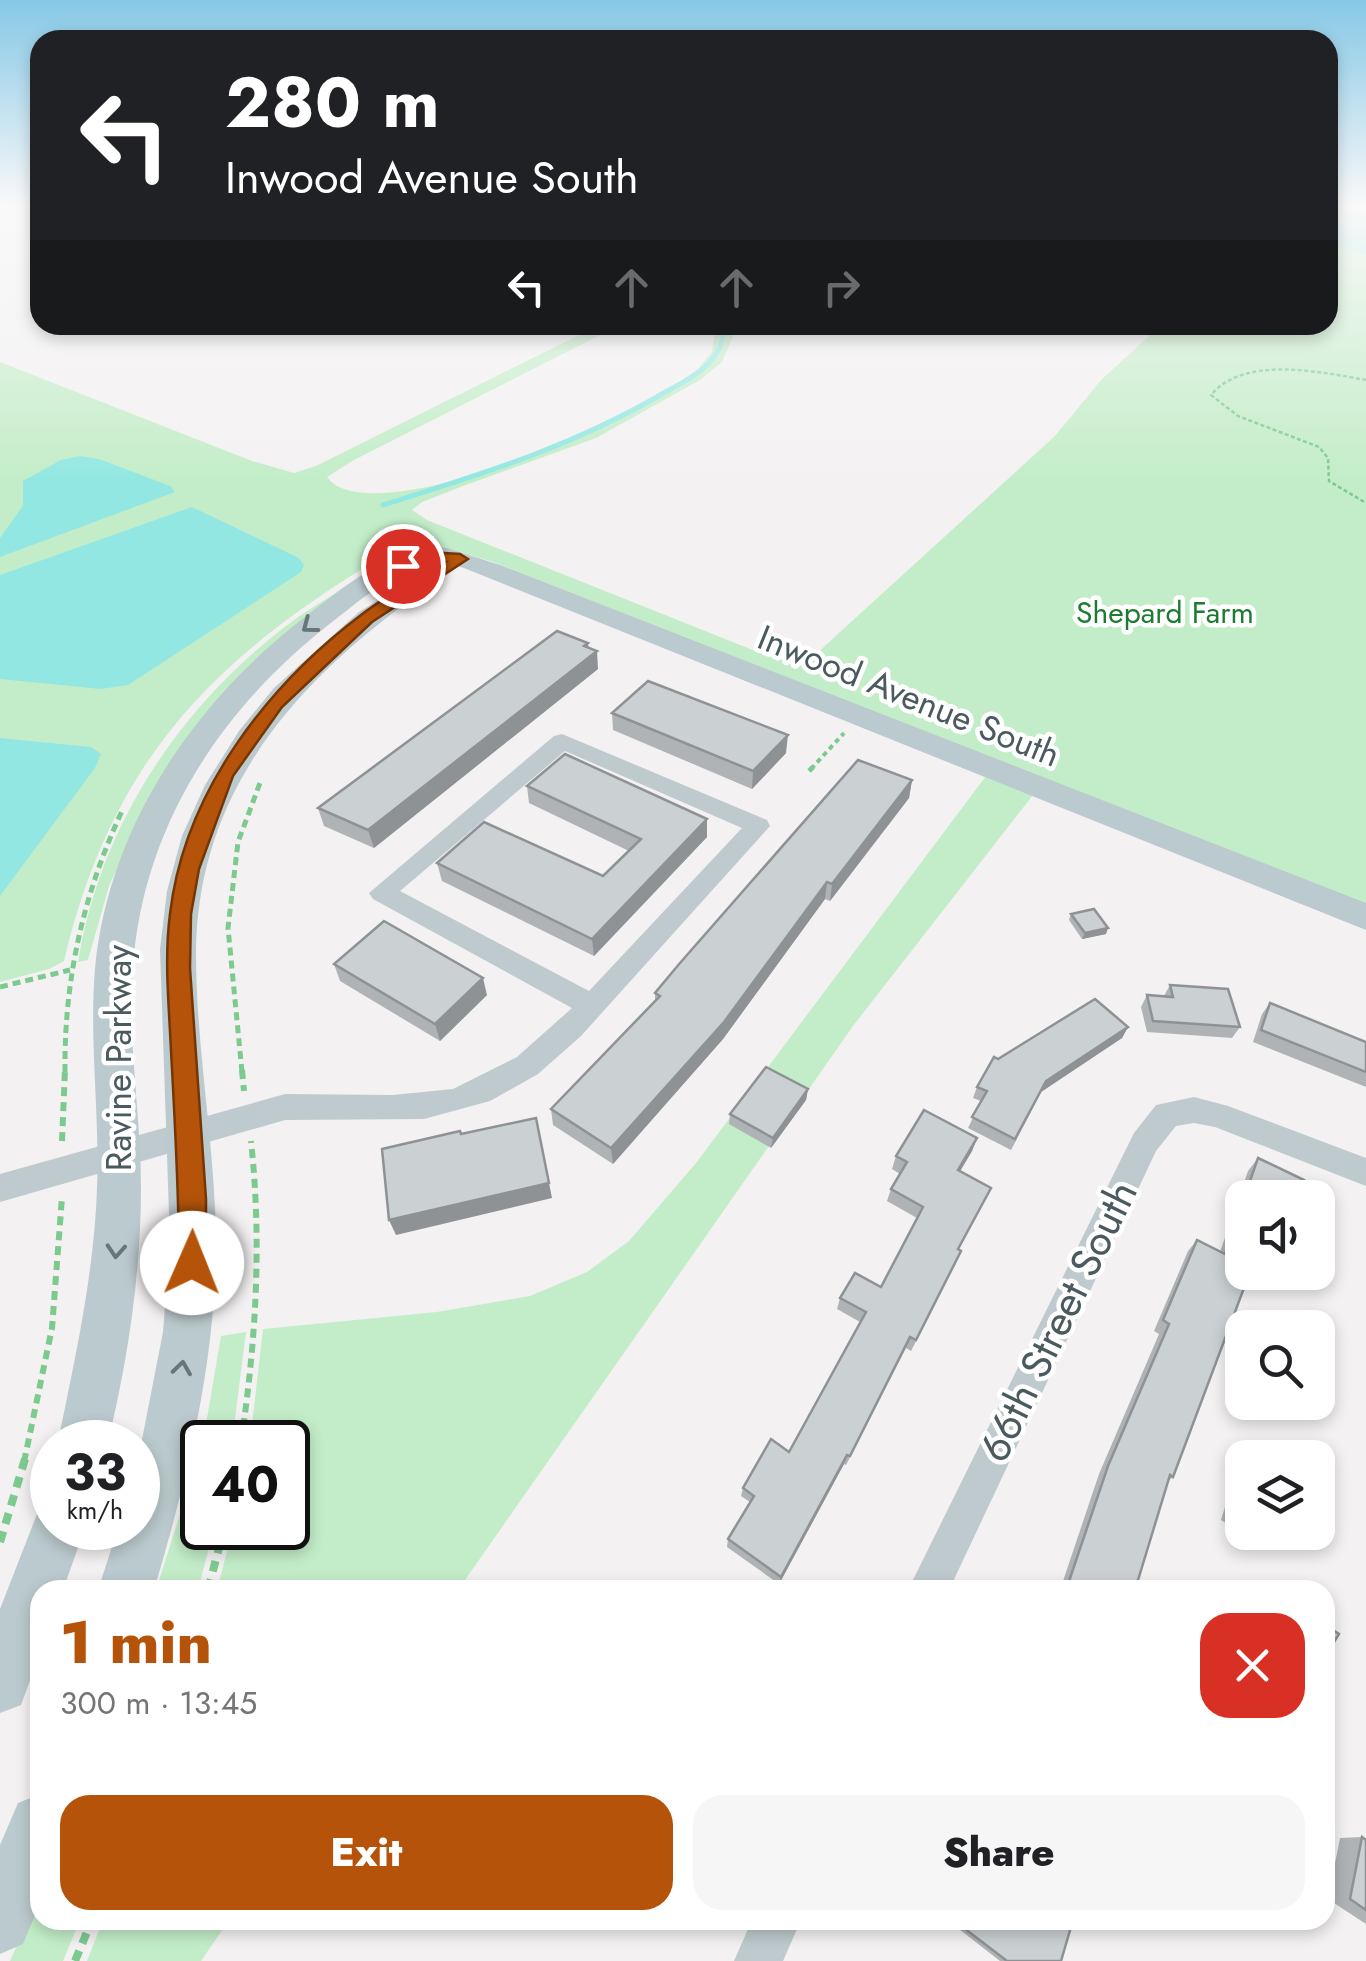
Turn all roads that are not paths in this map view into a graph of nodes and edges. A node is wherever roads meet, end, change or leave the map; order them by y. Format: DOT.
graph roads {
  1 [pos="422,558"];
  2 [pos="460,559"];
  3 [pos="1366,917"];
  4 [pos="592,1006"];
  5 [pos="188,1134"];
  6 [pos="120,1154"];
  7 [pos="1366,1172"];
  8 [pos="0,1188"];
  9 [pos="87,1420"];
  10 [pos="50,1550"];
  11 [pos="39,1580"];
  12 [pos="129,1580"];
  13 [pos="933,1580"];
  14 [pos="30,1603"];
  15 [pos="0,1684"];
  16 [pos="30,1849"];
  17 [pos="0,1921"];
  18 [pos="772,1930"];
  19 [pos="758,1961"];
  1 -- 2 [label="street, Inwood Avenue South"];
  1 -- 6 [label="street, Ravine Parkway, one-way"];
  2 -- 3 [label="street, Inwood Avenue South"];
  2 -- 5 [label="street, Ravine Parkway"];
  4 -- 4 [label="street"];
  4 -- 5 [label="street"];
  5 -- 6 [label="street"];
  12 -- 5 [label="street, Ravine Parkway, one-way"];
  6 -- 8 [label="street"];
  6 -- 9 [label="street, Ravine Parkway, one-way"];
  7 -- 13 [label="street, 66th Street South"];
  10 -- 11 [label="street"];
  14 -- 15 [label="street"];
  16 -- 17 [label="street"];
  18 -- 19 [label="street"];
}
